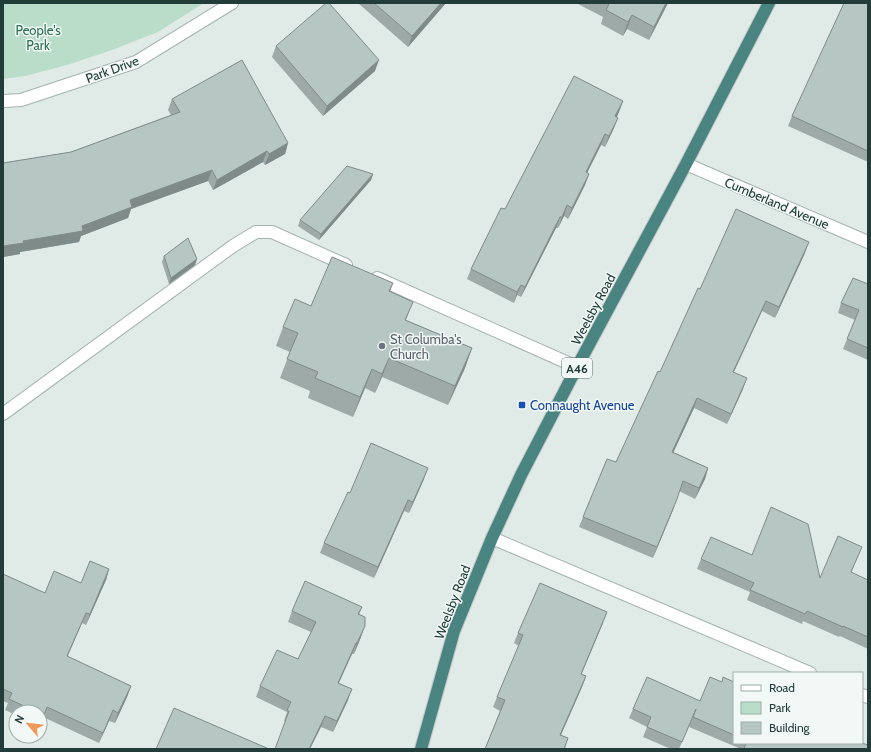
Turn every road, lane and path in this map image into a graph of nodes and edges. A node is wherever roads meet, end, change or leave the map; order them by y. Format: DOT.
graph roads {
  1 [pos="232,3"];
  2 [pos="769,3"];
  3 [pos="3,101"];
  4 [pos="686,164"];
  5 [pos="868,242"];
  6 [pos="578,367"];
  7 [pos="3,414"];
  8 [pos="492,538"];
  9 [pos="808,672"];
  10 [pos="421,749"];
  1 -- 3 [label="street, Park Drive"];
  2 -- 4 [label="highway, Weelsby Road / A46"];
  4 -- 5 [label="street, Cumberland Avenue"];
  4 -- 6 [label="highway, Weelsby Road / A46"];
  6 -- 7 [label="street"];
  6 -- 8 [label="highway, Weelsby Road / A46"];
  8 -- 9 [label="street"];
  8 -- 10 [label="highway, Weelsby Road / A46"];
}
